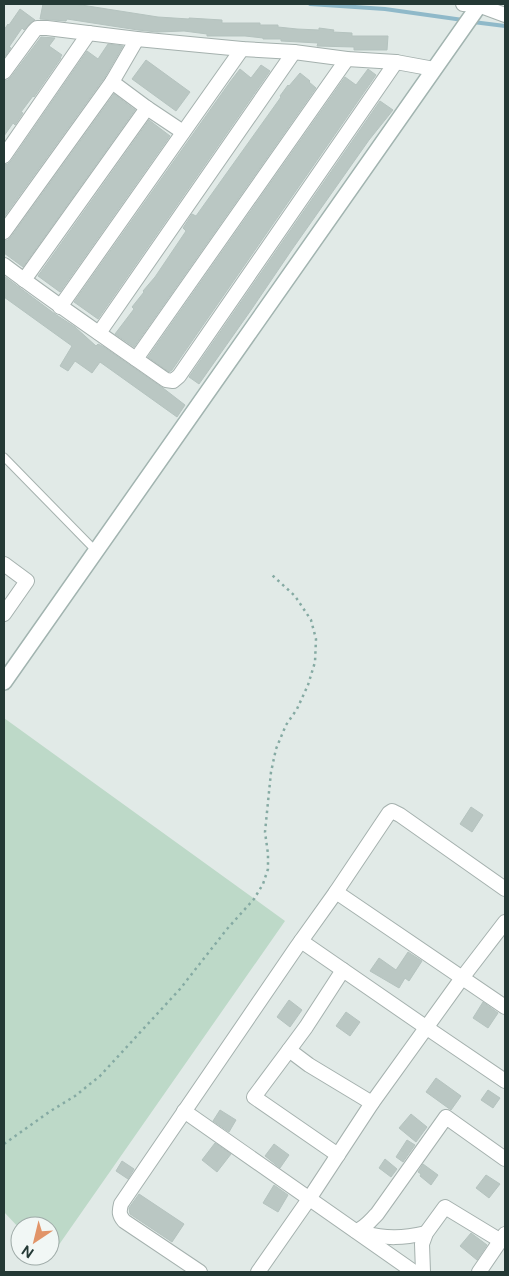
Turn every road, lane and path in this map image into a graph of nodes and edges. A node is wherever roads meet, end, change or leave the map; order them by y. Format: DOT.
graph roads {
  1 [pos="474,6"];
  2 [pos="505,15"];
  3 [pos="88,32"];
  4 [pos="137,39"];
  5 [pos="242,49"];
  6 [pos="294,52"];
  7 [pos="347,59"];
  8 [pos="396,62"];
  9 [pos="434,68"];
  10 [pos="4,72"];
  11 [pos="112,82"];
  12 [pos="147,108"];
  13 [pos="183,132"];
  14 [pos="4,156"];
  15 [pos="4,232"];
  16 [pos="4,265"];
  17 [pos="24,280"];
  18 [pos="60,307"];
  19 [pos="100,333"];
  20 [pos="136,359"];
  21 [pos="4,457"];
  22 [pos="96,552"];
  23 [pos="4,564"];
  24 [pos="272,575"];
  25 [pos="4,614"];
  26 [pos="4,682"];
  27 [pos="505,889"];
  28 [pos="336,892"];
  29 [pos="504,928"];
  30 [pos="301,941"];
  31 [pos="343,970"];
  32 [pos="462,978"];
  33 [pos="505,1007"];
  34 [pos="426,1028"];
  35 [pos="289,1050"];
  36 [pos="505,1081"];
  37 [pos="372,1103"];
  38 [pos="184,1112"];
  39 [pos="4,1144"];
  40 [pos="338,1155"];
  41 [pos="505,1159"];
  42 [pos="309,1199"];
  43 [pos="356,1231"];
  44 [pos="426,1233"];
  45 [pos="503,1237"];
  46 [pos="200,1272"];
  47 [pos="258,1272"];
  48 [pos="414,1272"];
  49 [pos="423,1272"];
  50 [pos="479,1272"];
  1 -- 2 [label="street"];
  1 -- 9 [label="street"];
  3 -- 4 [label="street"];
  3 -- 10 [label="street"];
  3 -- 14 [label="street"];
  4 -- 5 [label="street"];
  4 -- 11 [label="street"];
  5 -- 6 [label="street"];
  5 -- 13 [label="street"];
  6 -- 7 [label="street"];
  6 -- 19 [label="street"];
  7 -- 8 [label="street"];
  7 -- 20 [label="street"];
  8 -- 9 [label="street"];
  8 -- 20 [label="street"];
  9 -- 22 [label="street"];
  11 -- 12 [label="street"];
  11 -- 15 [label="street"];
  12 -- 13 [label="street"];
  12 -- 17 [label="street"];
  13 -- 18 [label="street"];
  16 -- 17 [label="street"];
  17 -- 18 [label="street"];
  18 -- 19 [label="street"];
  19 -- 20 [label="street"];
  21 -- 22 [label="lane"];
  22 -- 26 [label="street"];
  23 -- 25 [label="street"];
  24 -- 39 [label="path"];
  27 -- 28 [label="street"];
  28 -- 30 [label="street"];
  28 -- 32 [label="street"];
  29 -- 32 [label="street"];
  30 -- 31 [label="street"];
  30 -- 38 [label="street"];
  31 -- 34 [label="street"];
  31 -- 35 [label="street"];
  32 -- 33 [label="street"];
  32 -- 34 [label="street"];
  34 -- 36 [label="street"];
  34 -- 37 [label="street"];
  35 -- 37 [label="street"];
  35 -- 40 [label="street"];
  37 -- 40 [label="street"];
  38 -- 42 [label="street"];
  38 -- 46 [label="street"];
  40 -- 42 [label="street"];
  41 -- 43 [label="street"];
  42 -- 43 [label="street"];
  42 -- 47 [label="street"];
  43 -- 44 [label="street"];
  43 -- 48 [label="street"];
  44 -- 45 [label="street"];
  44 -- 49 [label="street"];
  45 -- 50 [label="street"];
}
